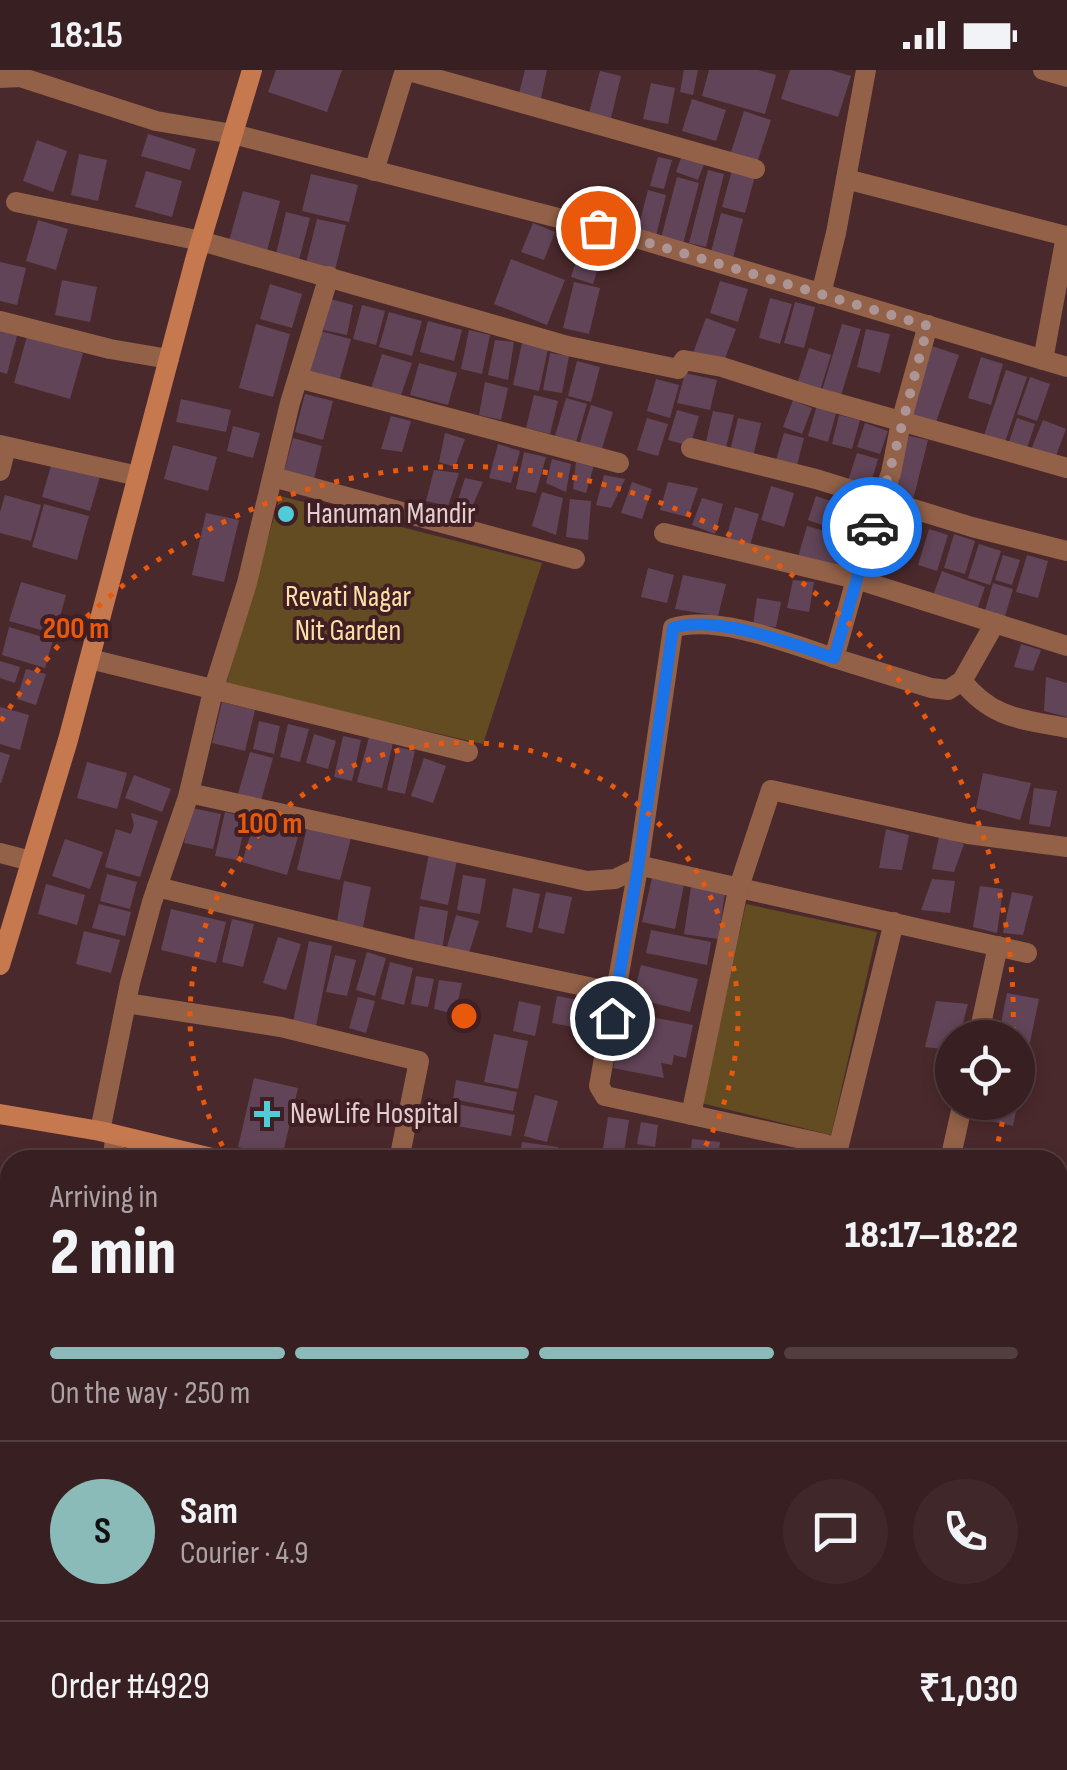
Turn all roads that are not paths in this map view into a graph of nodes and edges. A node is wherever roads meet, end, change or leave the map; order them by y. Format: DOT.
graph roads {
  1 [pos="252,70"];
  2 [pos="866,70"];
  3 [pos="1043,70"];
  4 [pos="7,75"];
  5 [pos="1067,77"];
  6 [pos="233,134"];
  7 [pos="756,169"];
  8 [pos="374,171"];
  9 [pos="846,179"];
  10 [pos="16,202"];
  11 [pos="1067,235"];
  12 [pos="201,241"];
  13 [pos="329,276"];
  14 [pos="821,294"];
  15 [pos="0,321"];
  16 [pos="928,326"];
  17 [pos="169,359"];
  18 [pos="1043,360"];
  19 [pos="1067,367"];
  20 [pos="298,378"];
  21 [pos="901,422"];
  22 [pos="3,446"];
  23 [pos="691,448"];
  24 [pos="619,464"];
  25 [pos="1067,468"];
  26 [pos="0,471"];
  27 [pos="138,476"];
  28 [pos="273,477"];
  29 [pos="882,498"];
  30 [pos="664,533"];
  31 [pos="1067,552"];
  32 [pos="575,559"];
  33 [pos="856,578"];
  34 [pos="995,623"];
  35 [pos="1067,646"];
  36 [pos="834,658"];
  37 [pos="90,659"];
  38 [pos="962,680"];
  39 [pos="213,691"];
  40 [pos="1067,728"];
  41 [pos="468,752"];
  42 [pos="189,793"];
  43 [pos="1067,847"];
  44 [pos="0,853"];
  45 [pos="31,861"];
  46 [pos="638,868"];
  47 [pos="157,886"];
  48 [pos="738,890"];
  49 [pos="894,922"];
  50 [pos="3,942"];
  51 [pos="998,946"];
  52 [pos="1026,953"];
  53 [pos="0,965"];
  54 [pos="618,993"];
  55 [pos="126,1004"];
  56 [pos="982,1020"];
  57 [pos="0,1114"];
  58 [pos="691,1115"];
  59 [pos="959,1120"];
  60 [pos="108,1133"];
  61 [pos="111,1150"];
  62 [pos="179,1150"];
  63 [pos="401,1150"];
  64 [pos="828,1150"];
  65 [pos="840,1150"];
  66 [pos="952,1150"];
  1 -- 6 [label="street"];
  2 -- 9 [label="street"];
  3 -- 5 [label="street"];
  4 -- 6 [label="street"];
  6 -- 8 [label="street"];
  6 -- 12 [label="street"];
  7 -- 8 [label="street"];
  8 -- 14 [label="street"];
  9 -- 11 [label="street"];
  9 -- 14 [label="street"];
  10 -- 12 [label="street"];
  11 -- 18 [label="street"];
  12 -- 13 [label="street"];
  12 -- 17 [label="street"];
  13 -- 20 [label="street"];
  13 -- 21 [label="street"];
  14 -- 16 [label="street"];
  15 -- 17 [label="street"];
  16 -- 18 [label="street"];
  16 -- 21 [label="street"];
  17 -- 27 [label="street"];
  18 -- 19 [label="street"];
  20 -- 24 [label="street"];
  20 -- 28 [label="street"];
  21 -- 25 [label="street"];
  21 -- 29 [label="street"];
  22 -- 26 [label="street"];
  22 -- 27 [label="street"];
  23 -- 29 [label="street"];
  27 -- 37 [label="street"];
  28 -- 32 [label="street"];
  28 -- 39 [label="street"];
  29 -- 31 [label="street"];
  29 -- 33 [label="street"];
  30 -- 33 [label="street"];
  33 -- 34 [label="street"];
  33 -- 36 [label="street"];
  34 -- 35 [label="street"];
  34 -- 38 [label="street"];
  36 -- 38 [label="street"];
  36 -- 46 [label="street"];
  37 -- 39 [label="street"];
  37 -- 45 [label="street"];
  38 -- 40 [label="street"];
  39 -- 41 [label="street"];
  39 -- 42 [label="street"];
  42 -- 46 [label="street"];
  42 -- 47 [label="street"];
  43 -- 48 [label="street"];
  44 -- 45 [label="street"];
  45 -- 50 [label="street"];
  46 -- 48 [label="street"];
  46 -- 54 [label="street"];
  47 -- 54 [label="street"];
  47 -- 55 [label="street"];
  48 -- 49 [label="street"];
  48 -- 58 [label="street"];
  49 -- 51 [label="street"];
  49 -- 65 [label="street"];
  50 -- 53 [label="street"];
  51 -- 52 [label="street"];
  51 -- 56 [label="street"];
  54 -- 58 [label="street"];
  55 -- 60 [label="street"];
  55 -- 63 [label="street"];
  57 -- 60 [label="street"];
  58 -- 64 [label="street"];
  59 -- 66 [label="street"];
  60 -- 61 [label="street"];
  60 -- 62 [label="street"];
}
